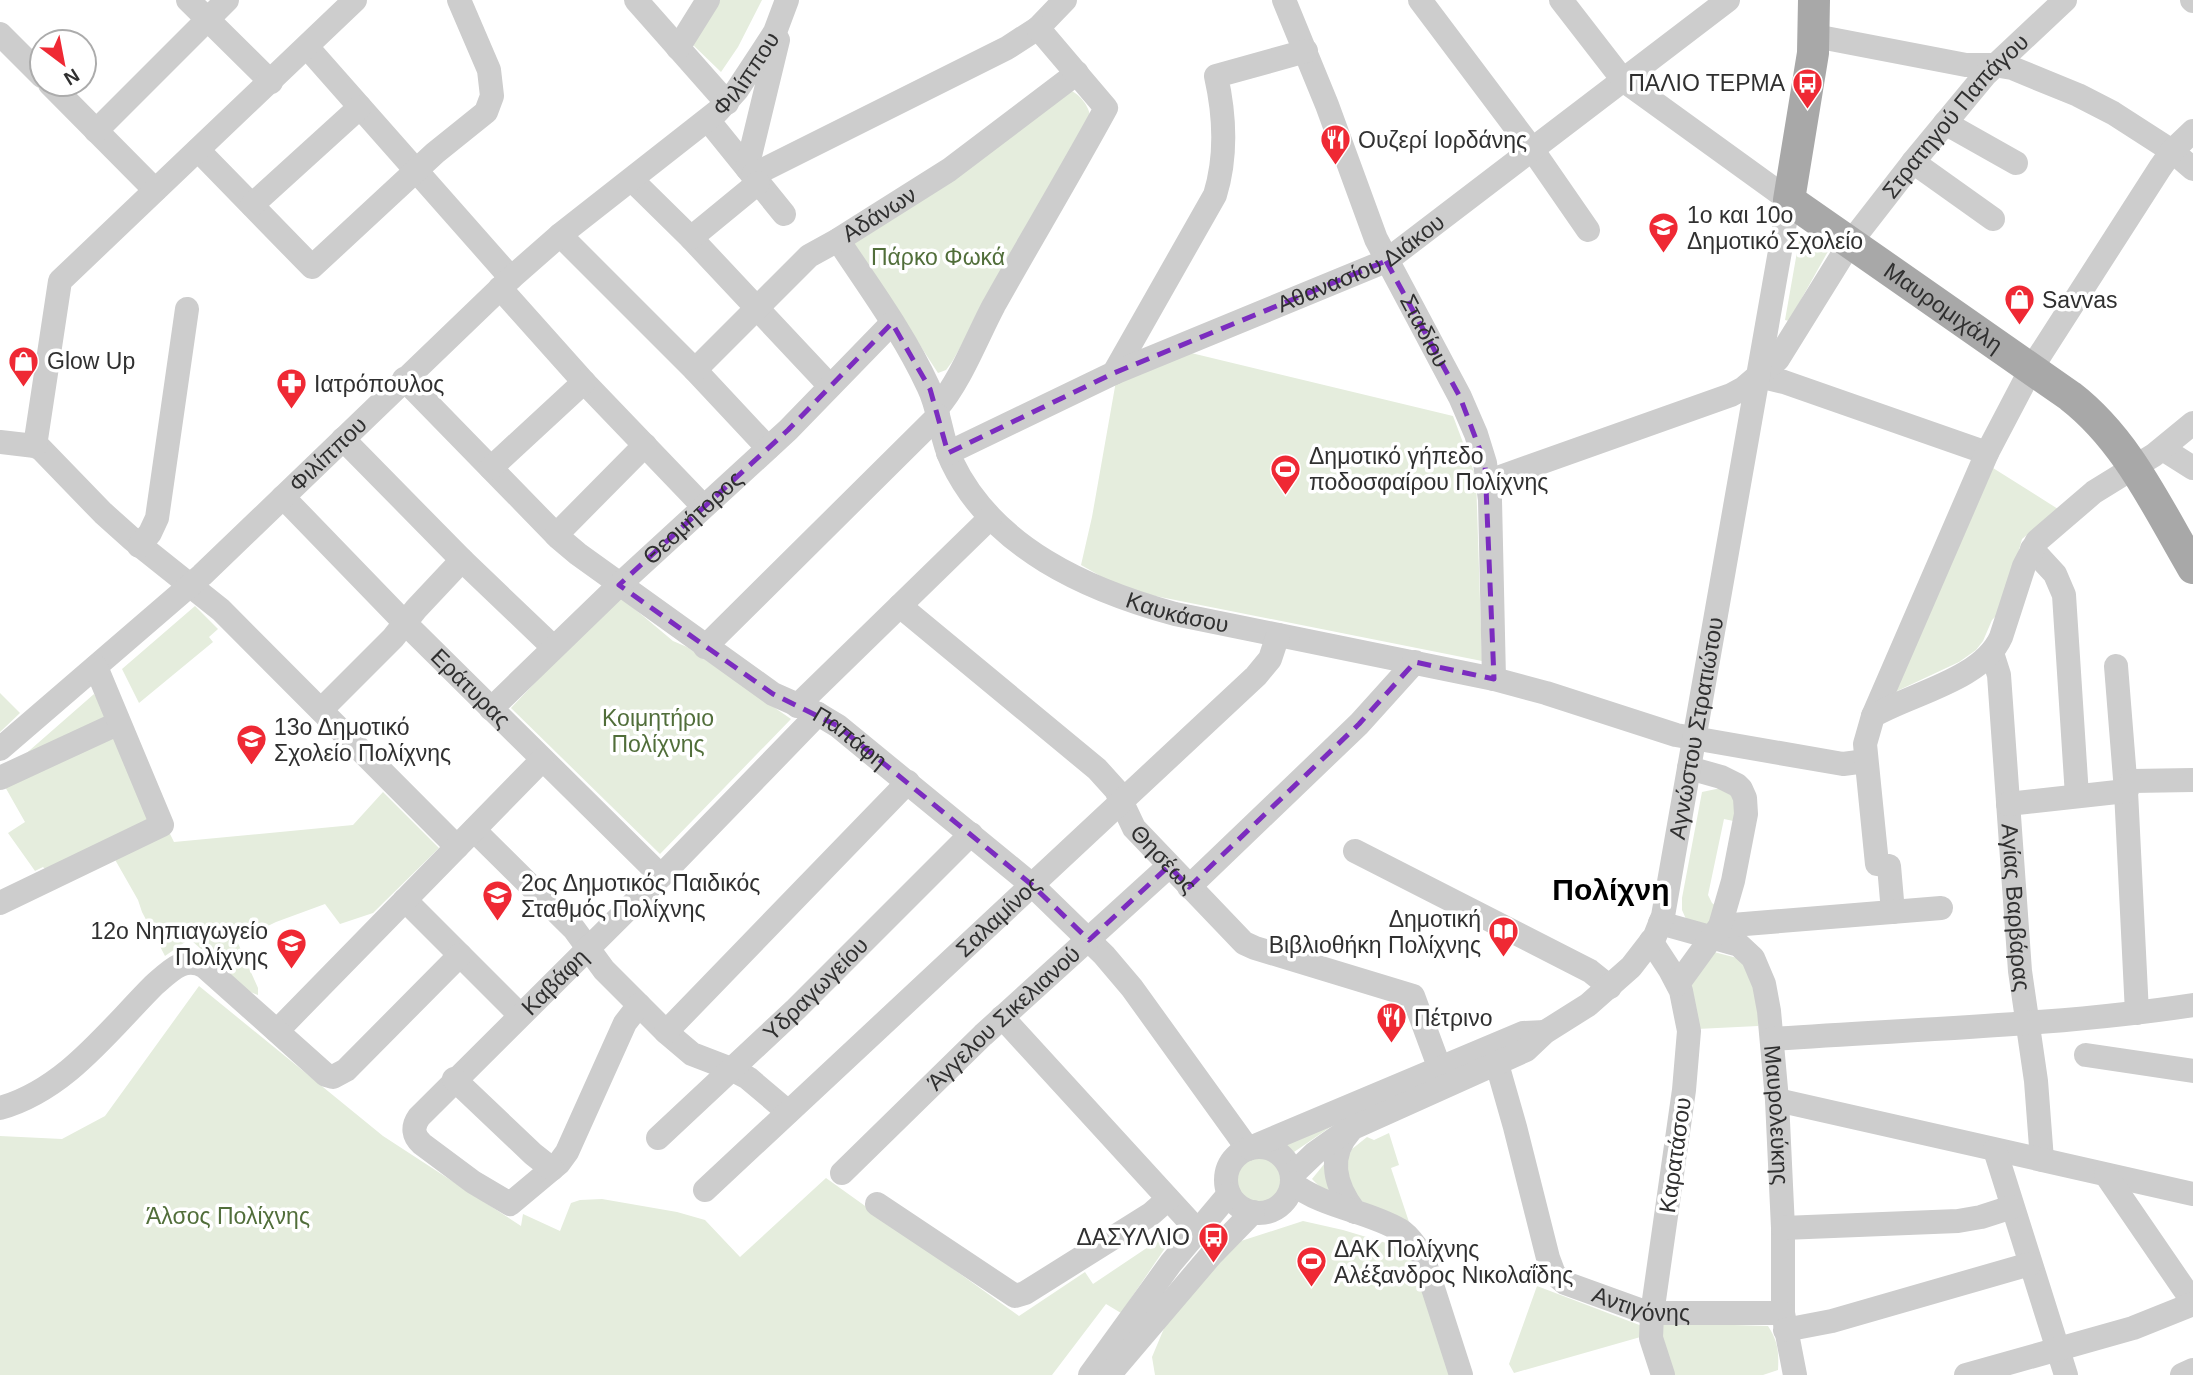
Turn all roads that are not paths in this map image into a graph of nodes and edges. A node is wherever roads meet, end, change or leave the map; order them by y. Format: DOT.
graph roads {
  1 [pos="188,0"];
  2 [pos="227,0"];
  3 [pos="355,0"];
  4 [pos="459,0"];
  5 [pos="636,0"];
  6 [pos="708,0"];
  7 [pos="1065,0"];
  8 [pos="1284,0"];
  9 [pos="1420,0"];
  10 [pos="1561,0"];
  11 [pos="1814,0"];
  12 [pos="2065,0"];
  13 [pos="1718,3"];
  14 [pos="786,4"];
  15 [pos="208,19"];
  16 [pos="1038,28"];
  17 [pos="0,34"];
  18 [pos="1815,36"];
  19 [pos="307,47"];
  20 [pos="678,48"];
  21 [pos="1306,51"];
  22 [pos="28,62"];
  23 [pos="1994,65"];
  24 [pos="1077,73"];
  25 [pos="1623,79"];
  26 [pos="271,82"];
  27 [pos="64,98"];
  28 [pos="727,103"];
  29 [pos="360,107"];
  30 [pos="708,120"];
  31 [pos="1945,123"];
  32 [pos="96,131"];
  33 [pos="2193,131"];
  34 [pos="1532,149"];
  35 [pos="198,150"];
  36 [pos="2172,151"];
  37 [pos="1913,162"];
  38 [pos="2016,163"];
  39 [pos="2193,169"];
  40 [pos="416,170"];
  41 [pos="752,175"];
  42 [pos="632,180"];
  43 [pos="155,190"];
  44 [pos="1789,201"];
  45 [pos="253,205"];
  46 [pos="784,214"];
  47 [pos="1993,219"];
  48 [pos="1588,230"];
  49 [pos="560,235"];
  50 [pos="691,238"];
  51 [pos="838,240"];
  52 [pos="1850,243"];
  53 [pos="1387,261"];
  54 [pos="506,283"];
  55 [pos="757,307"];
  56 [pos="187,309"];
  57 [pos="892,323"];
  58 [pos="2031,369"];
  59 [pos="695,370"];
  60 [pos="1114,373"];
  61 [pos="1759,376"];
  62 [pos="404,379"];
  63 [pos="584,382"];
  64 [pos="830,386"];
  65 [pos="937,412"];
  66 [pos="2193,423"];
  67 [pos="343,439"];
  68 [pos="0,442"];
  69 [pos="645,445"];
  70 [pos="35,446"];
  71 [pos="768,448"];
  72 [pos="2163,449"];
  73 [pos="948,453"];
  74 [pos="1987,453"];
  75 [pos="2133,467"];
  76 [pos="491,468"];
  77 [pos="2193,468"];
  78 [pos="1489,481"];
  79 [pos="283,497"];
  80 [pos="703,506"];
  81 [pos="990,518"];
  82 [pos="556,535"];
  83 [pos="139,546"];
  84 [pos="2032,549"];
  85 [pos="462,560"];
  86 [pos="2193,568"];
  87 [pos="191,585"];
  88 [pos="619,585"];
  89 [pos="900,606"];
  90 [pos="405,623"];
  91 [pos="1278,635"];
  92 [pos="553,647"];
  93 [pos="705,647"];
  94 [pos="1992,653"];
  95 [pos="1415,662"];
  96 [pos="2116,666"];
  97 [pos="96,667"];
  98 [pos="1494,679"];
  99 [pos="491,709"];
  100 [pos="321,710"];
  101 [pos="807,710"];
  102 [pos="1873,716"];
  103 [pos="119,723"];
  104 [pos="1694,739"];
  105 [pos="0,750"];
  106 [pos="542,760"];
  107 [pos="1866,761"];
  108 [pos="1689,768"];
  109 [pos="0,778"];
  110 [pos="2193,780"];
  111 [pos="908,782"];
  112 [pos="2126,791"];
  113 [pos="2077,796"];
  114 [pos="1122,802"];
  115 [pos="2008,804"];
  116 [pos="971,834"];
  117 [pos="465,839"];
  118 [pos="1354,850"];
  119 [pos="1170,866"];
  120 [pos="661,876"];
  121 [pos="1032,885"];
  122 [pos="1189,887"];
  123 [pos="405,900"];
  124 [pos="0,903"];
  125 [pos="1941,908"];
  126 [pos="1893,912"];
  127 [pos="1656,932"];
  128 [pos="1717,932"];
  129 [pos="1089,940"];
  130 [pos="589,947"];
  131 [pos="460,955"];
  132 [pos="1678,984"];
  133 [pos="1610,987"];
  134 [pos="639,1005"];
  135 [pos="2193,1005"];
  136 [pos="2137,1013"];
  137 [pos="520,1015"];
  138 [pos="1002,1017"];
  139 [pos="2026,1023"];
  140 [pos="277,1031"];
  141 [pos="666,1032"];
  142 [pos="1545,1032"];
  143 [pos="1772,1039"];
  144 [pos="2086,1055"];
  145 [pos="1497,1064"];
  146 [pos="731,1069"];
  147 [pos="1440,1069"];
  148 [pos="2193,1070"];
  149 [pos="454,1079"];
  150 [pos="1777,1100"];
  151 [pos="0,1108"];
  152 [pos="788,1112"];
  153 [pos="1353,1128"];
  154 [pos="658,1138"];
  155 [pos="1249,1149"];
  156 [pos="1994,1150"];
  157 [pos="2042,1160"];
  158 [pos="552,1169"];
  159 [pos="842,1172"];
  160 [pos="2106,1175"];
  161 [pos="1292,1179"];
  162 [pos="705,1190"];
  163 [pos="1229,1194"];
  164 [pos="2193,1194"];
  165 [pos="1168,1199"];
  166 [pos="877,1204"];
  167 [pos="2012,1206"];
  168 [pos="1278,1207"];
  169 [pos="1253,1212"];
  170 [pos="1355,1212"];
  171 [pos="1783,1228"];
  172 [pos="1198,1231"];
  173 [pos="1422,1254"];
  174 [pos="2030,1264"];
  175 [pos="2193,1303"];
  176 [pos="1652,1314"];
  177 [pos="1784,1321"];
  178 [pos="2057,1349"];
  179 [pos="2193,1370"];
  180 [pos="1090,1375"];
  181 [pos="1109,1375"];
  182 [pos="1461,1375"];
  183 [pos="1663,1375"];
  184 [pos="1795,1375"];
  185 [pos="1966,1375"];
  186 [pos="2066,1375"];
  187 [pos="2182,1375"];
  1 -- 15 [label="street"];
  2 -- 15 [label="street"];
  3 -- 19 [label="street"];
  4 -- 40 [label="street"];
  5 -- 20 [label="street"];
  6 -- 20 [label="street"];
  7 -- 16 [label="street"];
  8 -- 21 [label="street, Σταδίου"];
  9 -- 34 [label="street"];
  10 -- 25 [label="street, Μαυρομιχάλη"];
  11 -- 18 [label="main road, Αγνώστου Στρατιώτου"];
  12 -- 23 [label="street, Στρατηγού Παπάγου"];
  13 -- 25 [label="street, Αθανασίου Διάκου"];
  14 -- 28 [label="street, Φιλίππου"];
  14 -- 41 [label="street"];
  15 -- 26 [label="street"];
  15 -- 32 [label="street"];
  16 -- 24 [label="street"];
  16 -- 41 [label="street"];
  17 -- 22 [label="street"];
  18 -- 23 [label="street"];
  18 -- 44 [label="main road, Αγνώστου Στρατιώτου"];
  19 -- 26 [label="street"];
  19 -- 29 [label="street"];
  20 -- 28 [label="street"];
  21 -- 53 [label="street, Σταδίου"];
  21 -- 60 [label="street"];
  23 -- 31 [label="street, Στρατηγού Παπάγου"];
  23 -- 36 [label="street"];
  24 -- 51 [label="street, Αδάνων"];
  24 -- 65 [label="street"];
  25 -- 34 [label="street, Αθανασίου Διάκου"];
  25 -- 44 [label="street, Μαυρομιχάλη"];
  26 -- 35 [label="street"];
  27 -- 32 [label="street"];
  28 -- 30 [label="street, Φιλίππου"];
  29 -- 40 [label="street"];
  29 -- 45 [label="street"];
  30 -- 41 [label="street"];
  30 -- 42 [label="street, Φιλίππου"];
  31 -- 37 [label="street, Στρατηγού Παπάγου"];
  31 -- 38 [label="street"];
  32 -- 43 [label="street"];
  33 -- 36 [label="street"];
  34 -- 48 [label="street"];
  34 -- 53 [label="street, Αθανασίου Διάκου"];
  35 -- 43 [label="street"];
  35 -- 45 [label="street"];
  36 -- 39 [label="street"];
  36 -- 58 [label="street"];
  37 -- 47 [label="street"];
  37 -- 52 [label="street, Στρατηγού Παπάγου"];
  40 -- 45 [label="street"];
  40 -- 54 [label="street"];
  41 -- 46 [label="street"];
  41 -- 50 [label="street"];
  42 -- 49 [label="street, Φιλίππου"];
  42 -- 50 [label="street"];
  43 -- 70 [label="street"];
  44 -- 52 [label="main road, Μαυρομιχάλη"];
  44 -- 61 [label="street, Αγνώστου Στρατιώτου"];
  49 -- 54 [label="street, Φιλίππου"];
  49 -- 59 [label="street"];
  50 -- 55 [label="street"];
  51 -- 55 [label="street, Αδάνων"];
  51 -- 57 [label="street, Καυκάσου"];
  52 -- 58 [label="main road, Μαυρομιχάλη"];
  52 -- 61 [label="street, Στρατηγού Παπάγου"];
  53 -- 60 [label="street, Αθανασίου Διάκου"];
  53 -- 78 [label="street, Σταδίου"];
  54 -- 62 [label="street, Φιλίππου"];
  54 -- 63 [label="street"];
  55 -- 59 [label="street, Αδάνων"];
  55 -- 64 [label="street"];
  56 -- 83 [label="street"];
  57 -- 64 [label="street, Θεομήτορος"];
  57 -- 65 [label="street, Καυκάσου"];
  58 -- 74 [label="street"];
  58 -- 75 [label="main road, Μαυρομιχάλη"];
  59 -- 71 [label="street"];
  60 -- 73 [label="street, Αθανασίου Διάκου"];
  61 -- 74 [label="street"];
  61 -- 78 [label="street, Στρατηγού Παπάγου"];
  61 -- 104 [label="street, Αγνώστου Στρατιώτου"];
  62 -- 67 [label="street, Φιλίππου"];
  62 -- 76 [label="street, Παπάφη"];
  63 -- 69 [label="street"];
  63 -- 76 [label="street"];
  64 -- 71 [label="street, Θεομήτορος"];
  65 -- 73 [label="street, Καυκάσου"];
  65 -- 93 [label="street"];
  66 -- 72 [label="street"];
  67 -- 79 [label="street, Φιλίππου"];
  67 -- 85 [label="street"];
  68 -- 70 [label="street"];
  69 -- 80 [label="street"];
  69 -- 82 [label="street"];
  70 -- 83 [label="street"];
  71 -- 80 [label="street, Θεομήτορος"];
  72 -- 75 [label="street"];
  72 -- 77 [label="street"];
  73 -- 81 [label="street, Καυκάσου"];
  74 -- 102 [label="street"];
  75 -- 84 [label="street"];
  75 -- 86 [label="main road, Μαυρομιχάλη"];
  76 -- 82 [label="street, Παπάφη"];
  78 -- 98 [label="street, Σταδίου"];
  79 -- 87 [label="street, Φιλίππου"];
  79 -- 90 [label="street, Εράτυρας"];
  80 -- 88 [label="street, Θεομήτορος"];
  81 -- 89 [label="street, Καβάφη"];
  81 -- 91 [label="street, Καυκάσου"];
  82 -- 88 [label="street, Παπάφη"];
  83 -- 87 [label="street"];
  84 -- 94 [label="street"];
  84 -- 113 [label="street"];
  85 -- 90 [label="street"];
  85 -- 92 [label="street"];
  87 -- 97 [label="street, Φιλίππου"];
  87 -- 100 [label="street"];
  88 -- 92 [label="street, Θεομήτορος"];
  88 -- 93 [label="street, Παπάφη"];
  89 -- 101 [label="street, Καβάφη"];
  89 -- 114 [label="street, Θησέως"];
  90 -- 99 [label="street, Εράτυρας"];
  90 -- 100 [label="street"];
  91 -- 95 [label="street, Καυκάσου"];
  91 -- 114 [label="street, Σαλαμίνος"];
  92 -- 99 [label="street, Θεομήτορος"];
  93 -- 101 [label="street, Παπάφη"];
  94 -- 102 [label="street"];
  94 -- 115 [label="street, Αγίας Βαρβάρας"];
  95 -- 98 [label="street, Καυκάσου"];
  95 -- 122 [label="street"];
  96 -- 112 [label="street"];
  97 -- 103 [label="street"];
  97 -- 105 [label="street, Φιλίππου"];
  98 -- 104 [label="street, Καυκάσου"];
  99 -- 106 [label="street, Εράτυρας"];
  100 -- 117 [label="street"];
  101 -- 111 [label="street, Παπάφη"];
  101 -- 120 [label="street, Καβάφη"];
  102 -- 107 [label="street"];
  103 -- 109 [label="street"];
  103 -- 124 [label="street"];
  104 -- 107 [label="street, Καυκάσου"];
  104 -- 108 [label="street, Αγνώστου Στρατιώτου"];
  106 -- 117 [label="street"];
  106 -- 120 [label="street, Εράτυρας"];
  107 -- 126 [label="street"];
  108 -- 127 [label="street, Αγνώστου Στρατιώτου"];
  108 -- 128 [label="street"];
  110 -- 112 [label="street"];
  111 -- 116 [label="street, Παπάφη"];
  111 -- 141 [label="street"];
  112 -- 113 [label="street"];
  112 -- 136 [label="street"];
  113 -- 115 [label="street"];
  114 -- 119 [label="street, Θησέως"];
  114 -- 121 [label="street, Σαλαμίνος"];
  115 -- 139 [label="street, Αγίας Βαρβάρας"];
  116 -- 121 [label="street, Παπάφη"];
  116 -- 146 [label="street, Υδραγωγείου"];
  117 -- 123 [label="street"];
  117 -- 130 [label="street"];
  118 -- 133 [label="street"];
  119 -- 122 [label="street, Θησέως"];
  119 -- 129 [label="street, Άγγελου Σικελιανού"];
  120 -- 130 [label="street, Καβάφη"];
  121 -- 129 [label="street, Παπάφη"];
  121 -- 152 [label="street, Σαλαμίνος"];
  122 -- 147 [label="street, Θησέως"];
  123 -- 131 [label="street"];
  123 -- 140 [label="street"];
  125 -- 126 [label="street"];
  126 -- 128 [label="street"];
  127 -- 128 [label="street, Μαυρολεύκης"];
  127 -- 132 [label="street, Καρατάσου"];
  127 -- 133 [label="street, Αγνώστου Στρατιώτου"];
  128 -- 132 [label="street"];
  128 -- 143 [label="street, Μαυρολεύκης"];
  129 -- 138 [label="street, Άγγελου Σικελιανού"];
  129 -- 155 [label="street, Παπάφη"];
  130 -- 134 [label="street"];
  130 -- 137 [label="street, Καβάφη"];
  131 -- 137 [label="street"];
  131 -- 140 [label="street"];
  132 -- 176 [label="street, Καρατάσου"];
  133 -- 142 [label="street, Αγνώστου Στρατιώτου"];
  134 -- 141 [label="street"];
  134 -- 158 [label="street"];
  135 -- 136 [label="street"];
  136 -- 139 [label="street"];
  137 -- 149 [label="street, Καβάφη"];
  138 -- 159 [label="street, Άγγελου Σικελιανού"];
  138 -- 165 [label="street"];
  139 -- 143 [label="street"];
  139 -- 157 [label="street, Αγίας Βαρβάρας"];
  140 -- 151 [label="street"];
  141 -- 146 [label="street"];
  142 -- 145 [label="street, Αγνώστου Στρατιώτου"];
  142 -- 147 [label="street, Αγνώστου Στρατιώτου"];
  143 -- 150 [label="street, Μαυρολεύκης"];
  144 -- 148 [label="street"];
  145 -- 153 [label="street, Αγνώστου Στρατιώτου"];
  145 -- 176 [label="street, Αντιγόνης"];
  146 -- 152 [label="street"];
  146 -- 154 [label="street, Υδραγωγείου"];
  147 -- 155 [label="street, Αγνώστου Στρατιώτου"];
  149 -- 158 [label="street"];
  149 -- 158 [label="street, Καβάφη"];
  150 -- 156 [label="street"];
  150 -- 171 [label="street, Μαυρολεύκης"];
  152 -- 162 [label="street, Σαλαμίνος"];
  153 -- 161 [label="street, Αγνώστου Στρατιώτου"];
  153 -- 170 [label="street"];
  155 -- 161 [label="street"];
  155 -- 163 [label="street, Αγνώστου Στρατιώτου"];
  156 -- 157 [label="street"];
  156 -- 167 [label="street"];
  157 -- 160 [label="street"];
  160 -- 164 [label="street"];
  160 -- 175 [label="street"];
  161 -- 168 [label="street, Αγνώστου Στρατιώτου"];
  161 -- 170 [label="street"];
  163 -- 169 [label="street"];
  163 -- 172 [label="street"];
  165 -- 166 [label="street"];
  165 -- 172 [label="street"];
  167 -- 171 [label="street"];
  167 -- 174 [label="street"];
  168 -- 169 [label="street"];
  168 -- 173 [label="street"];
  169 -- 181 [label="street"];
  170 -- 173 [label="street"];
  171 -- 177 [label="street, Μαυρολεύκης"];
  172 -- 180 [label="street"];
  173 -- 182 [label="street"];
  174 -- 177 [label="street, Αντιγόνης"];
  174 -- 178 [label="street"];
  175 -- 178 [label="street"];
  176 -- 177 [label="street, Αντιγόνης"];
  176 -- 183 [label="street, Καρατάσου"];
  177 -- 184 [label="street, Μαυρολεύκης"];
  178 -- 185 [label="street"];
  178 -- 186 [label="street"];
  179 -- 187 [label="street"];
}
